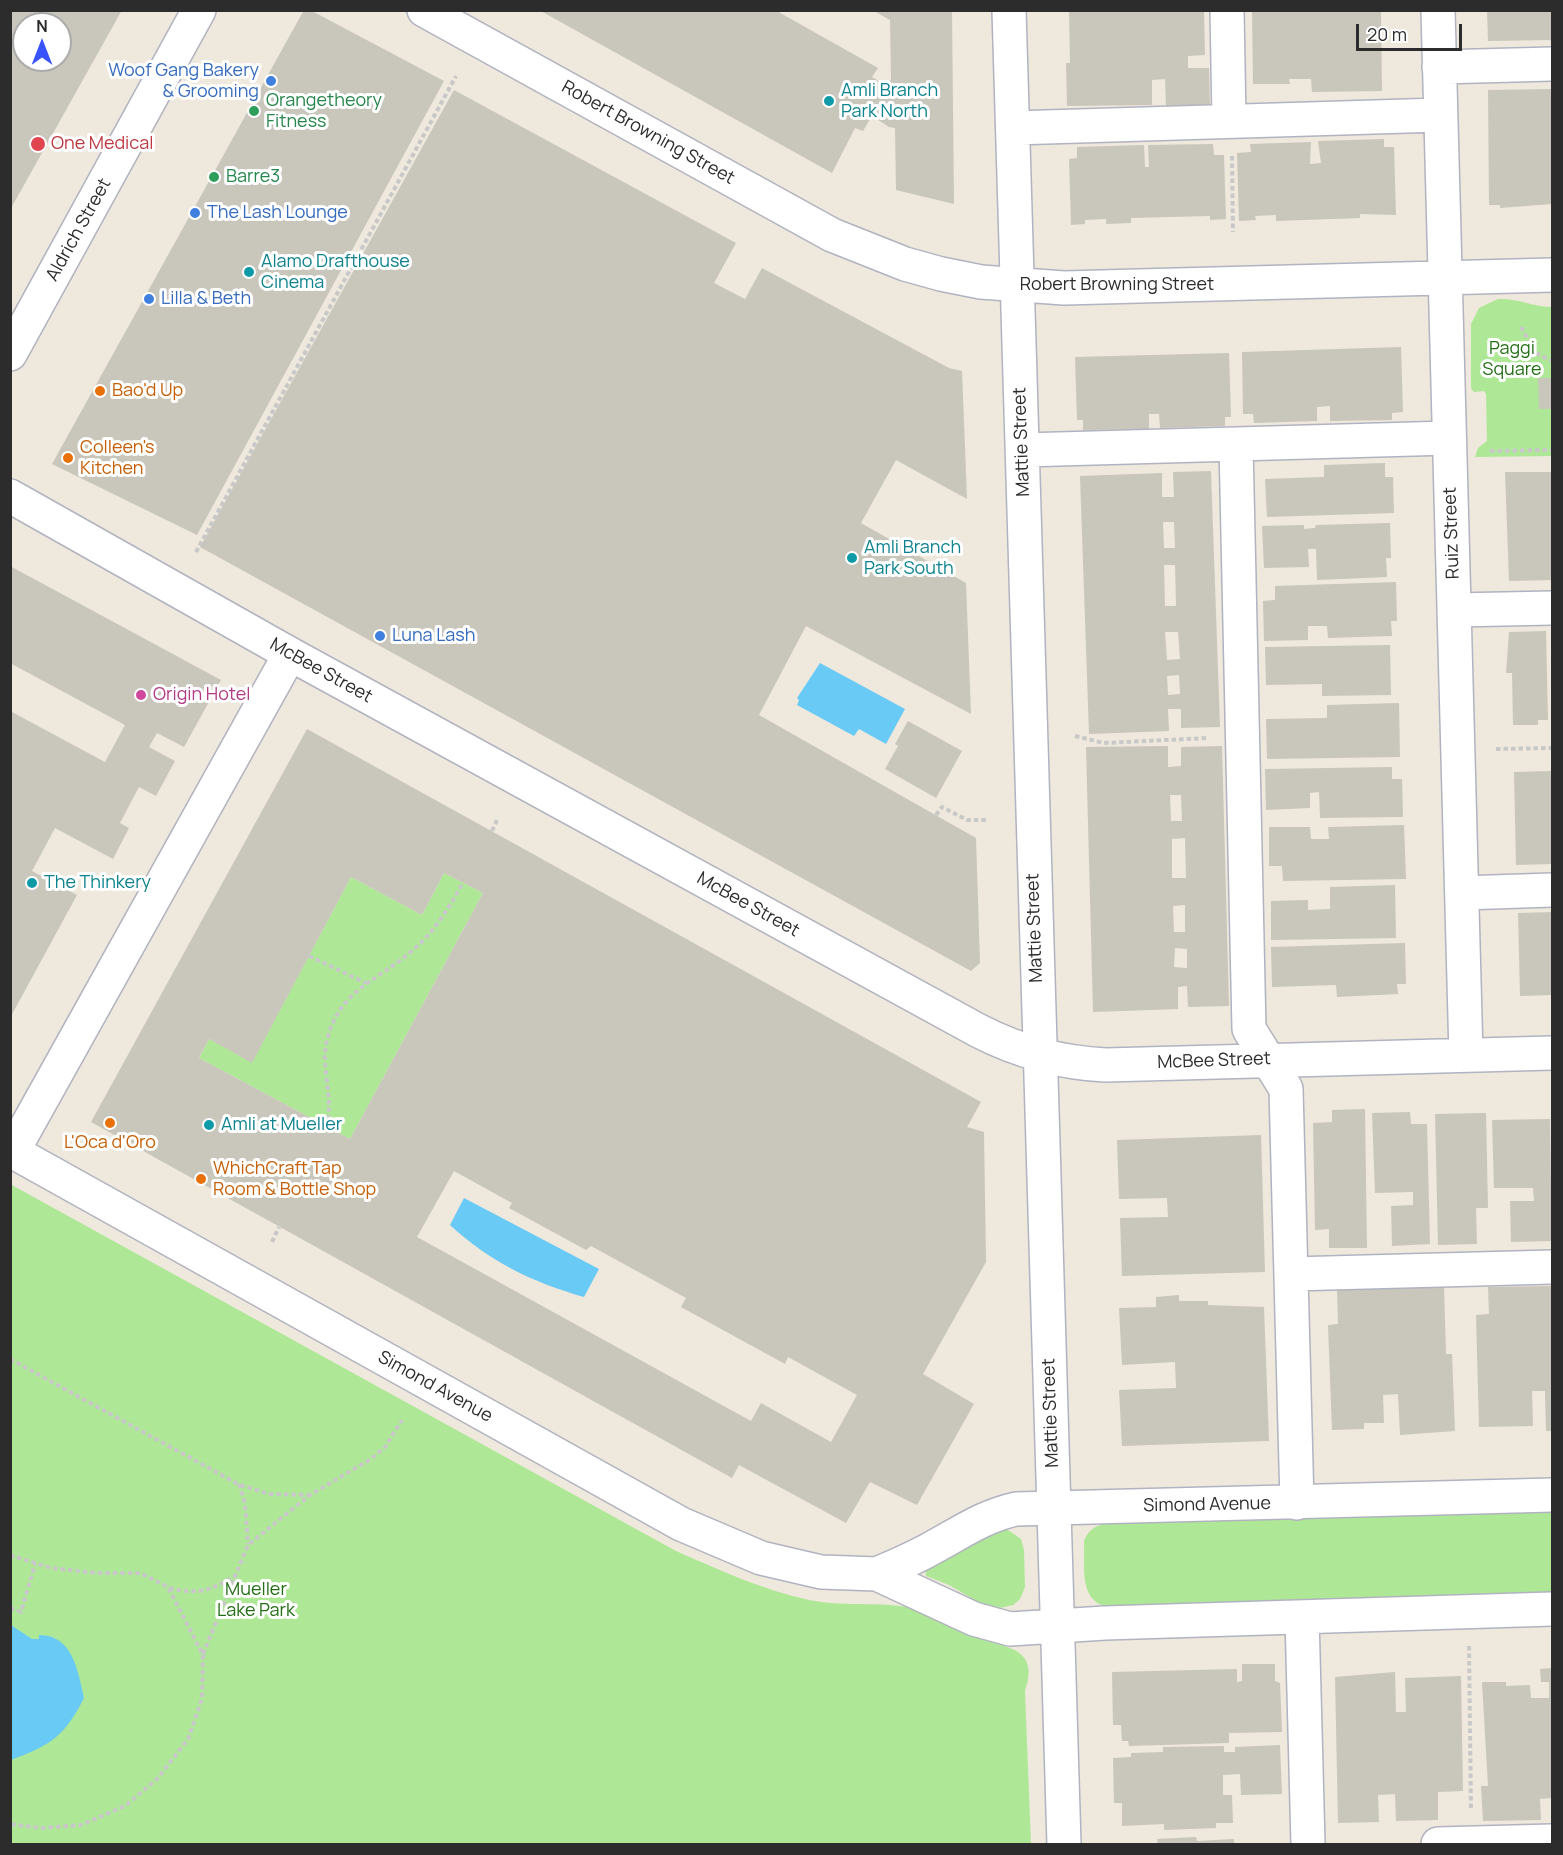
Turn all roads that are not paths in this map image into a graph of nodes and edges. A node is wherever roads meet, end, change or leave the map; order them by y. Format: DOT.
graph roads {
  1 [pos="200,10"];
  2 [pos="424,10"];
  3 [pos="1010,10"];
  4 [pos="1227,10"];
  5 [pos="1438,10"];
  6 [pos="1552,64"];
  7 [pos="1439,67"];
  8 [pos="1440,115"];
  9 [pos="1235,121"];
  10 [pos="1013,128"];
  11 [pos="1552,275"];
  12 [pos="1444,277"];
  13 [pos="1018,286"];
  14 [pos="10,354"];
  15 [pos="1449,438"];
  16 [pos="1236,445"];
  17 [pos="1023,450"];
  18 [pos="10,496"];
  19 [pos="1552,608"];
  20 [pos="1455,610"];
  21 [pos="290,654"];
  22 [pos="1552,890"];
  23 [pos="1462,893"];
  24 [pos="1552,1053"];
  25 [pos="1040,1055"];
  26 [pos="1466,1055"];
  27 [pos="1268,1060"];
  28 [pos="12,1150"];
  29 [pos="1552,1267"];
  30 [pos="1291,1274"];
  31 [pos="1552,1495"];
  32 [pos="1297,1503"];
  33 [pos="1055,1508"];
  34 [pos="877,1574"];
  35 [pos="1552,1609"];
  36 [pos="1302,1617"];
  37 [pos="1059,1626"];
  38 [pos="1552,1841"];
  39 [pos="1472,1843"];
  40 [pos="1064,1845"];
  41 [pos="1308,1845"];
  42 [pos="1438,1845"];
  1 -- 14 [label="street, Aldrich Street"];
  2 -- 13 [label="street, Robert Browning Street"];
  3 -- 10 [label="street, Mattie Street"];
  4 -- 9 [label="street"];
  5 -- 7 [label="street, Ruiz Street"];
  6 -- 7 [label="street"];
  7 -- 8 [label="street, Ruiz Street"];
  8 -- 9 [label="street"];
  8 -- 12 [label="street, Ruiz Street"];
  9 -- 10 [label="street"];
  10 -- 13 [label="street, Mattie Street"];
  11 -- 12 [label="street, Robert Browning Street"];
  12 -- 13 [label="street, Robert Browning Street"];
  12 -- 15 [label="street, Ruiz Street"];
  13 -- 17 [label="street, Mattie Street"];
  15 -- 16 [label="street"];
  15 -- 20 [label="street, Ruiz Street"];
  16 -- 17 [label="street"];
  16 -- 27 [label="street"];
  17 -- 25 [label="street, Mattie Street"];
  18 -- 21 [label="street, McBee Street"];
  19 -- 20 [label="street"];
  20 -- 23 [label="street, Ruiz Street"];
  21 -- 25 [label="street, McBee Street"];
  21 -- 28 [label="street"];
  22 -- 23 [label="street"];
  23 -- 26 [label="street, Ruiz Street"];
  24 -- 26 [label="street, McBee Street"];
  25 -- 27 [label="street, McBee Street"];
  25 -- 33 [label="street, Mattie Street"];
  26 -- 27 [label="street, McBee Street"];
  27 -- 30 [label="street"];
  28 -- 34 [label="street, Simond Avenue"];
  29 -- 30 [label="street"];
  30 -- 32 [label="street"];
  31 -- 32 [label="street, Simond Avenue"];
  32 -- 33 [label="street, Simond Avenue"];
  33 -- 34 [label="street, Simond Avenue"];
  33 -- 37 [label="street, Mattie Street"];
  34 -- 37 [label="street, Simond Avenue"];
  35 -- 36 [label="street, Simond Avenue"];
  36 -- 37 [label="street, Simond Avenue"];
  36 -- 41 [label="street"];
  37 -- 40 [label="street, Mattie Street"];
  38 -- 39 [label="street"];
  39 -- 42 [label="street"];
}
